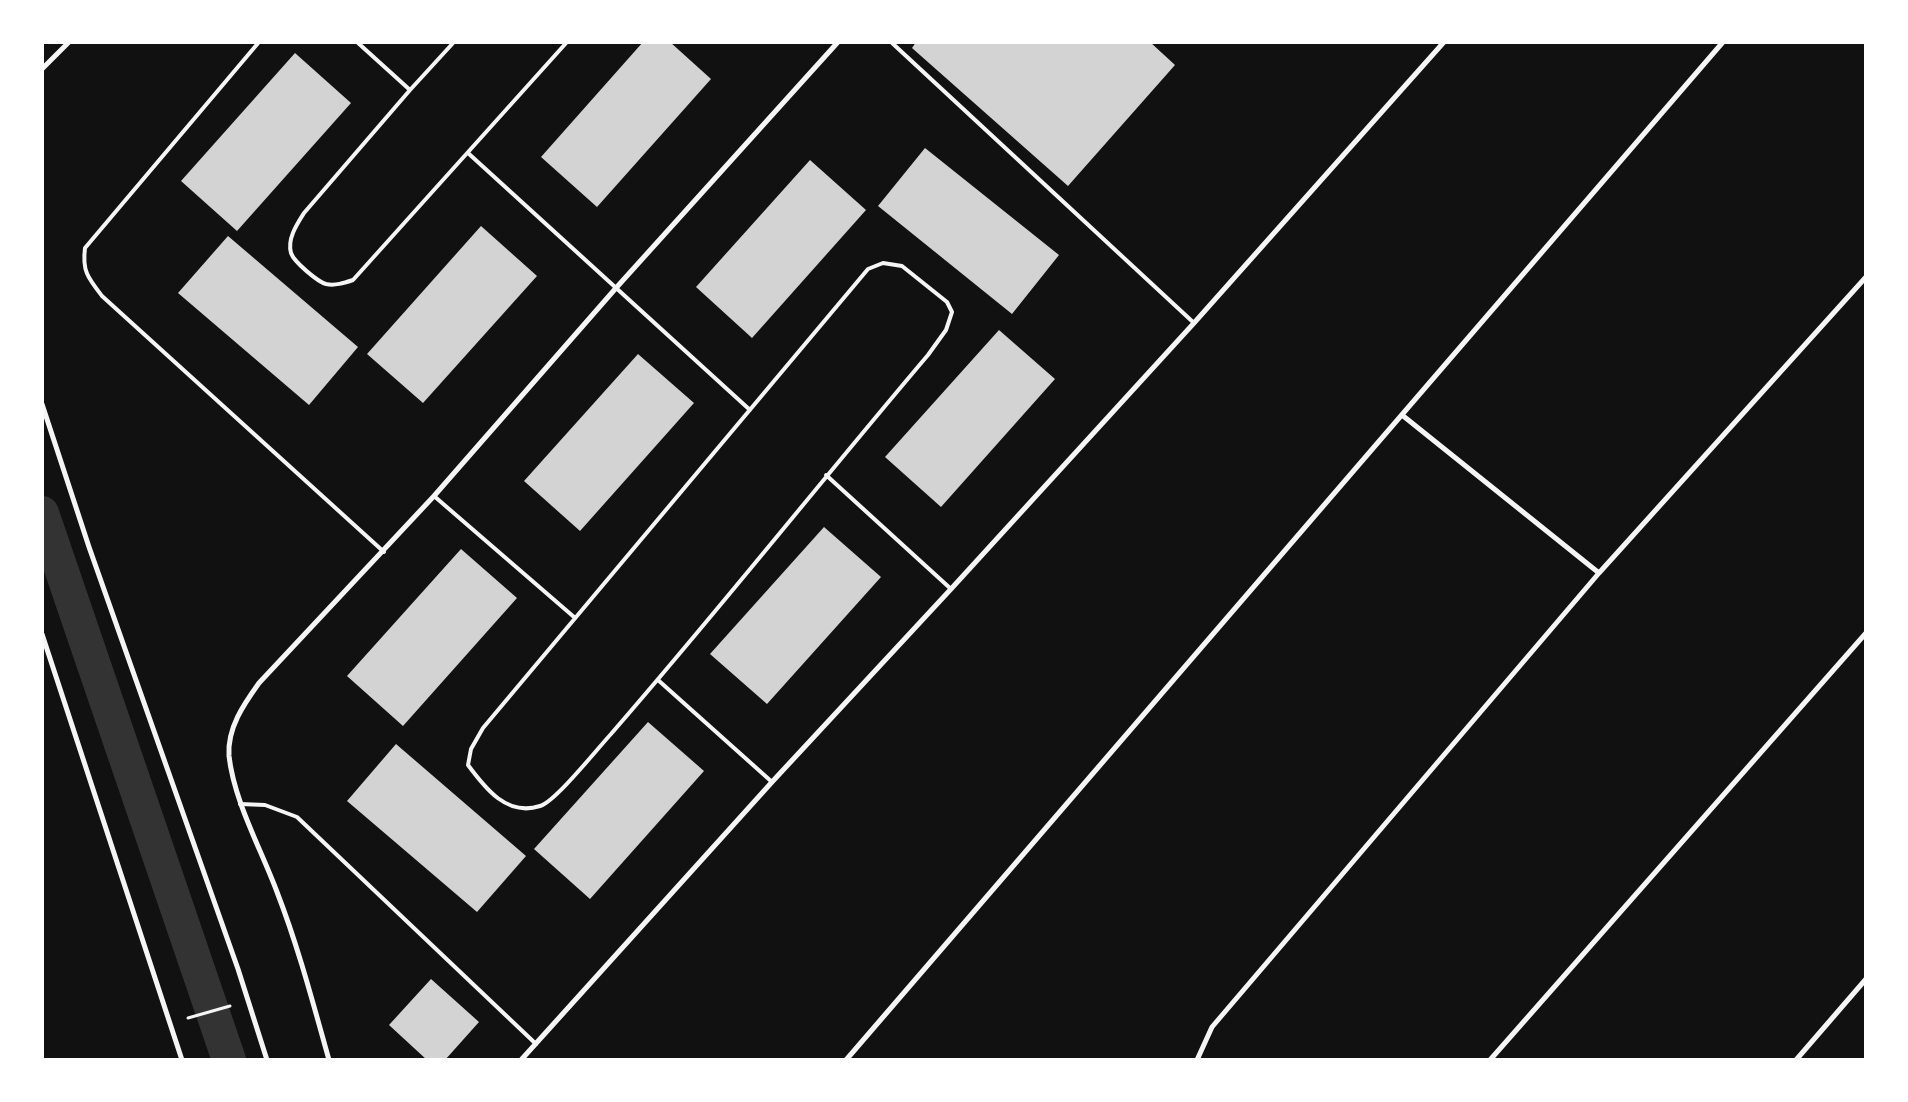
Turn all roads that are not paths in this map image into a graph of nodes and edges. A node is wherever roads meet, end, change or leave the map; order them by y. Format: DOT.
graph roads {
  1 [pos="69,42"];
  2 [pos="259,42"];
  3 [pos="357,42"];
  4 [pos="454,42"];
  5 [pos="567,42"];
  6 [pos="838,42"];
  7 [pos="891,42"];
  8 [pos="1444,42"];
  9 [pos="1723,42"];
  10 [pos="42,69"];
  11 [pos="410,90"];
  12 [pos="468,153"];
  13 [pos="1866,277"];
  14 [pos="616,288"];
  15 [pos="1194,323"];
  16 [pos="42,404"];
  17 [pos="750,410"];
  18 [pos="1402,415"];
  19 [pos="826,475"];
  20 [pos="434,496"];
  21 [pos="384,552"];
  22 [pos="1599,573"];
  23 [pos="951,589"];
  24 [pos="574,617"];
  25 [pos="1866,633"];
  26 [pos="42,634"];
  27 [pos="658,680"];
  28 [pos="772,782"];
  29 [pos="240,804"];
  30 [pos="1866,979"];
  31 [pos="536,1044"];
  32 [pos="182,1060"];
  33 [pos="267,1060"];
  34 [pos="328,1060"];
  35 [pos="521,1060"];
  36 [pos="846,1060"];
  37 [pos="1196,1060"];
  38 [pos="1490,1060"];
  39 [pos="1796,1060"];
  1 -- 10 [label="street"];
  2 -- 21 [label="lane"];
  3 -- 11 [label="lane"];
  4 -- 11 [label="lane"];
  5 -- 12 [label="lane"];
  6 -- 14 [label="street"];
  7 -- 15 [label="lane"];
  8 -- 15 [label="street"];
  9 -- 18 [label="street"];
  11 -- 12 [label="lane"];
  12 -- 14 [label="lane"];
  13 -- 22 [label="street"];
  14 -- 17 [label="lane"];
  14 -- 20 [label="street"];
  15 -- 23 [label="street"];
  16 -- 33 [label="street"];
  17 -- 19 [label="lane"];
  17 -- 24 [label="lane"];
  18 -- 22 [label="street"];
  18 -- 36 [label="street"];
  19 -- 23 [label="lane"];
  19 -- 27 [label="lane"];
  20 -- 21 [label="street"];
  20 -- 24 [label="lane"];
  21 -- 29 [label="street"];
  22 -- 37 [label="street"];
  23 -- 28 [label="street"];
  24 -- 27 [label="lane"];
  25 -- 38 [label="street"];
  26 -- 32 [label="street"];
  27 -- 28 [label="lane"];
  28 -- 31 [label="street"];
  29 -- 31 [label="lane"];
  29 -- 34 [label="street"];
  30 -- 39 [label="street"];
  31 -- 35 [label="street"];
}
